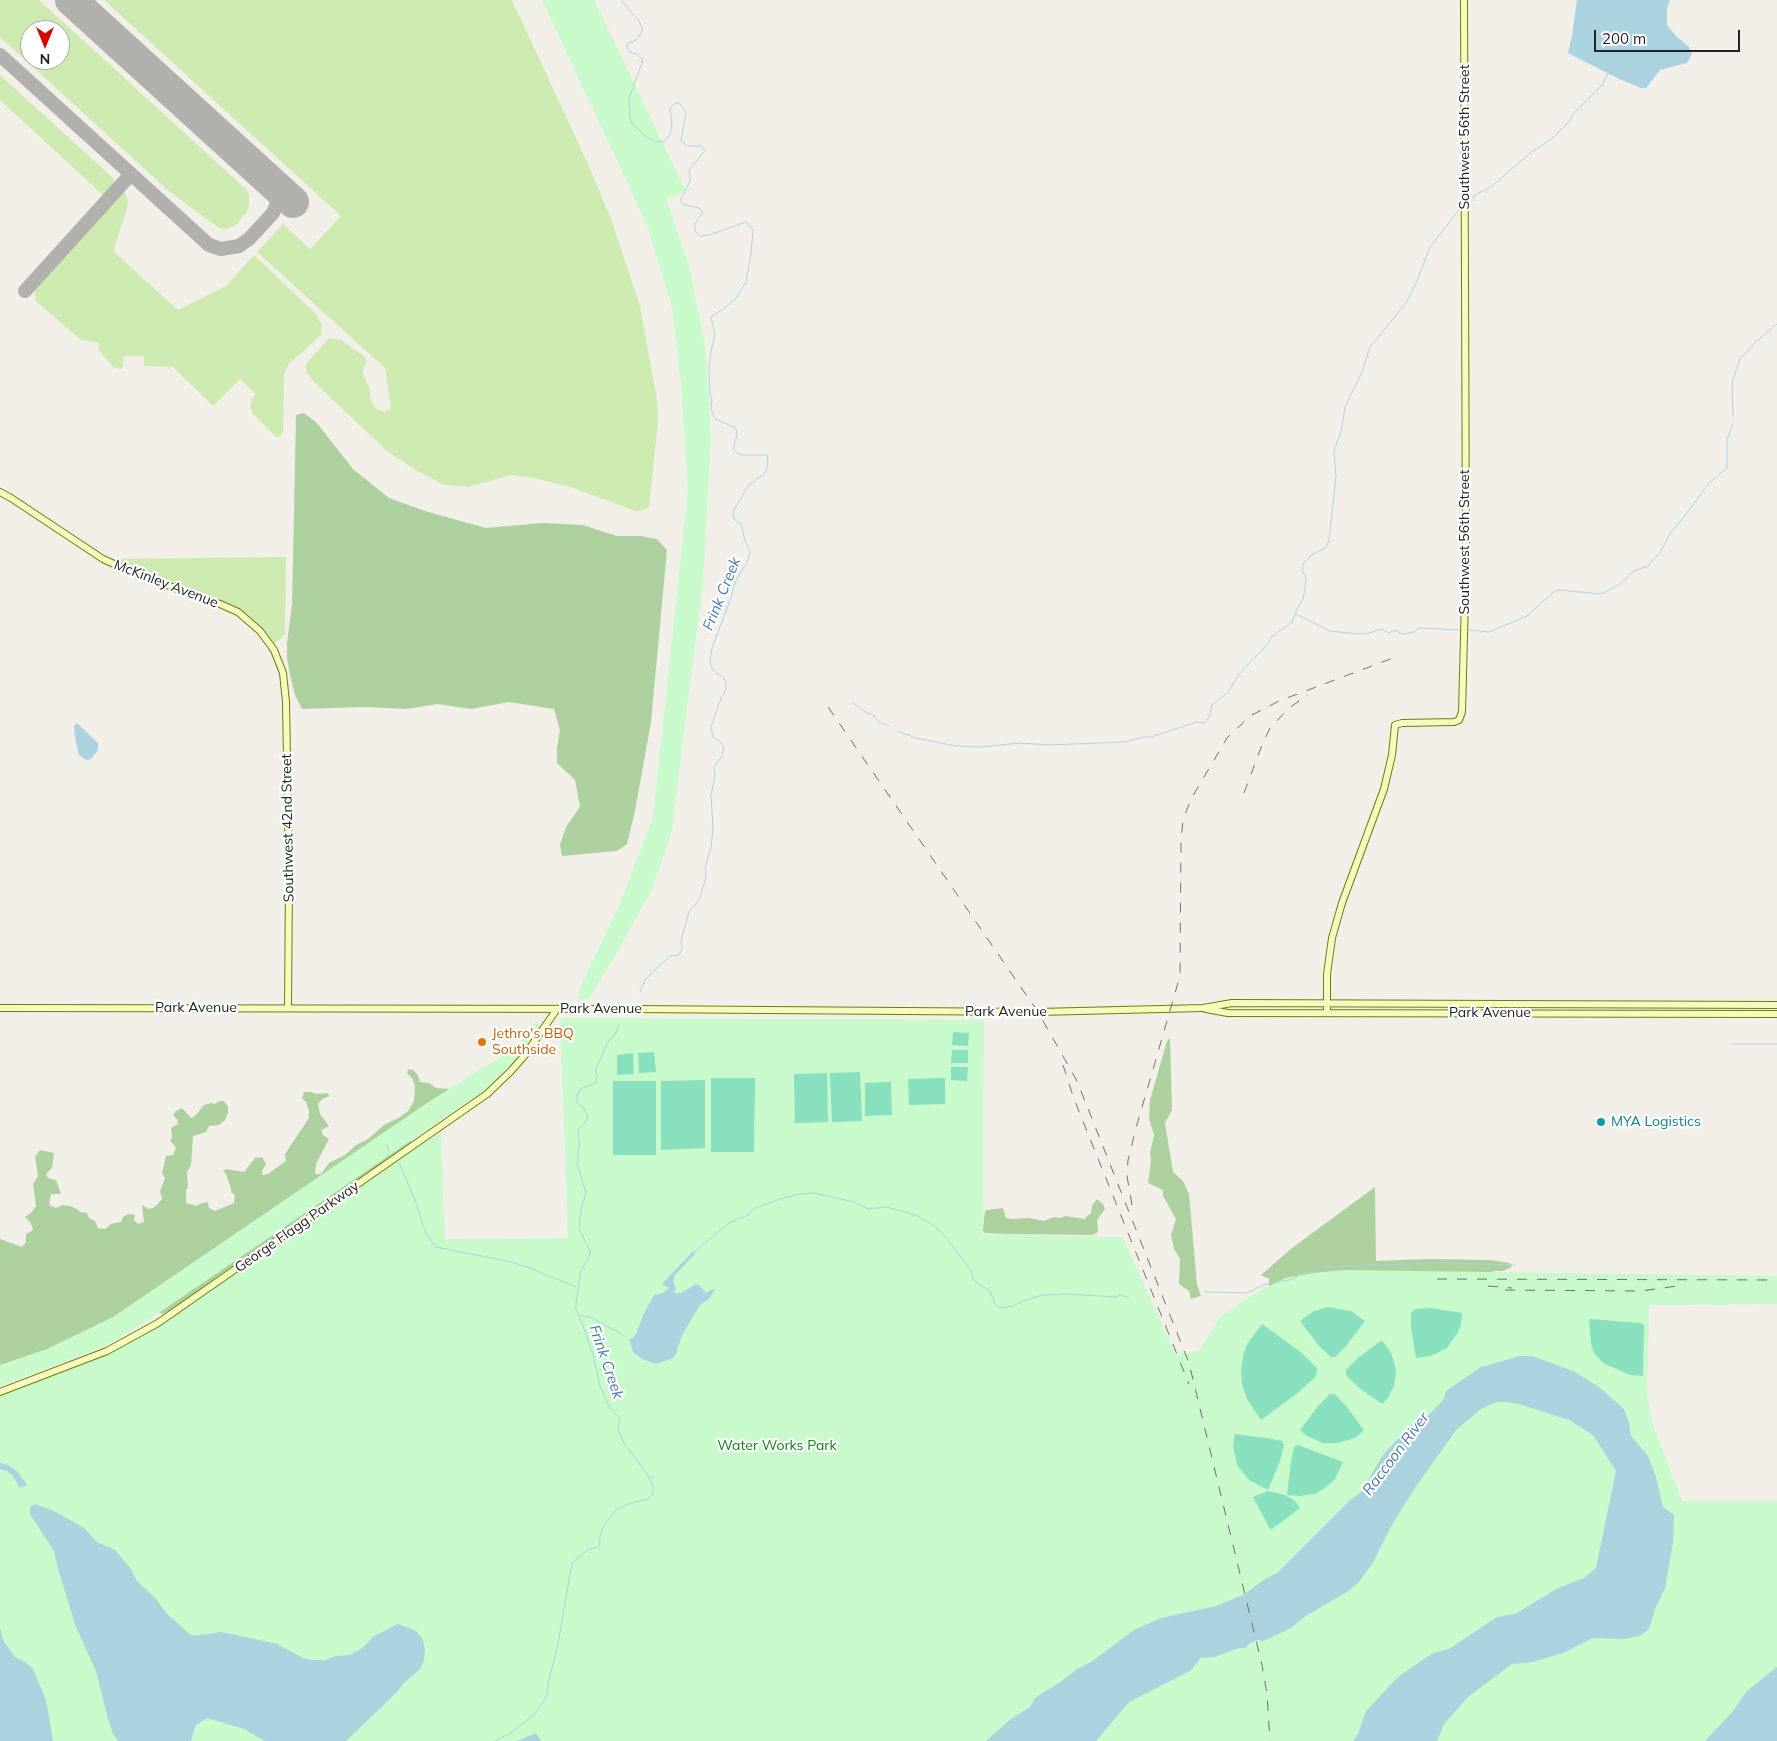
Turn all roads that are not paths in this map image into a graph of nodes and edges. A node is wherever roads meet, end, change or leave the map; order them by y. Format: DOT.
graph roads {
  1 [pos="1464,0"];
  2 [pos="0,492"];
  3 [pos="274,650"];
  4 [pos="1326,1004"];
  5 [pos="1777,1006"];
  6 [pos="0,1008"];
  7 [pos="288,1008"];
  8 [pos="1203,1008"];
  9 [pos="556,1010"];
  10 [pos="1327,1013"];
  11 [pos="1777,1014"];
  12 [pos="0,1392"];
  1 -- 4 [label="main road, Southwest 56th Street"];
  2 -- 3 [label="main road, McKinley Avenue"];
  3 -- 7 [label="main road, Southwest 42nd Street"];
  4 -- 5 [label="main road, Park Avenue"];
  4 -- 8 [label="main road, Park Avenue"];
  4 -- 10 [label="main road, Southwest 56th Street"];
  6 -- 7 [label="main road, Park Avenue"];
  7 -- 9 [label="main road, Park Avenue"];
  8 -- 9 [label="main road, Park Avenue"];
  8 -- 10 [label="main road, Park Avenue"];
  9 -- 12 [label="main road, George Flagg Parkway"];
  10 -- 11 [label="main road, Park Avenue"];
}
